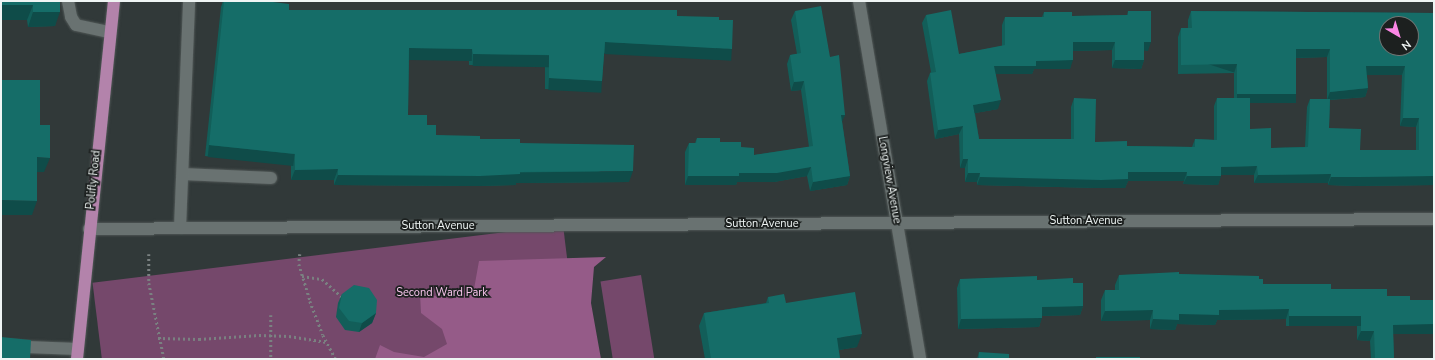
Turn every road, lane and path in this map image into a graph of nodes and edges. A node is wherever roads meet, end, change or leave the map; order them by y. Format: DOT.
graph roads {
  1 [pos="68,1"];
  2 [pos="114,1"];
  3 [pos="189,1"];
  4 [pos="858,1"];
  5 [pos="110,32"];
  6 [pos="183,174"];
  7 [pos="271,178"];
  8 [pos="1434,219"];
  9 [pos="897,223"];
  10 [pos="180,228"];
  11 [pos="89,229"];
  12 [pos="149,254"];
  13 [pos="300,254"];
  14 [pos="302,276"];
  15 [pos="345,299"];
  16 [pos="271,315"];
  17 [pos="272,336"];
  18 [pos="158,338"];
  19 [pos="327,342"];
  20 [pos="1,346"];
  21 [pos="77,354"];
  22 [pos="164,359"];
  23 [pos="271,359"];
  24 [pos="336,359"];
  25 [pos="920,359"];
  1 -- 5 [label="street"];
  2 -- 5 [label="main road, Polifly Road"];
  3 -- 6 [label="street"];
  4 -- 9 [label="street, Longview Avenue"];
  5 -- 11 [label="main road, Polifly Road"];
  6 -- 7 [label="street"];
  6 -- 10 [label="street"];
  8 -- 9 [label="street, Sutton Avenue"];
  9 -- 10 [label="street, Sutton Avenue"];
  9 -- 25 [label="street, Longview Avenue"];
  10 -- 11 [label="street, Sutton Avenue"];
  11 -- 21 [label="main road, Polifly Road"];
  12 -- 18 [label="path"];
  13 -- 14 [label="path"];
  14 -- 15 [label="path"];
  14 -- 19 [label="path"];
  16 -- 17 [label="path"];
  17 -- 18 [label="path"];
  17 -- 19 [label="path"];
  17 -- 23 [label="path"];
  18 -- 22 [label="path"];
  19 -- 24 [label="path"];
  20 -- 21 [label="street"];
}
